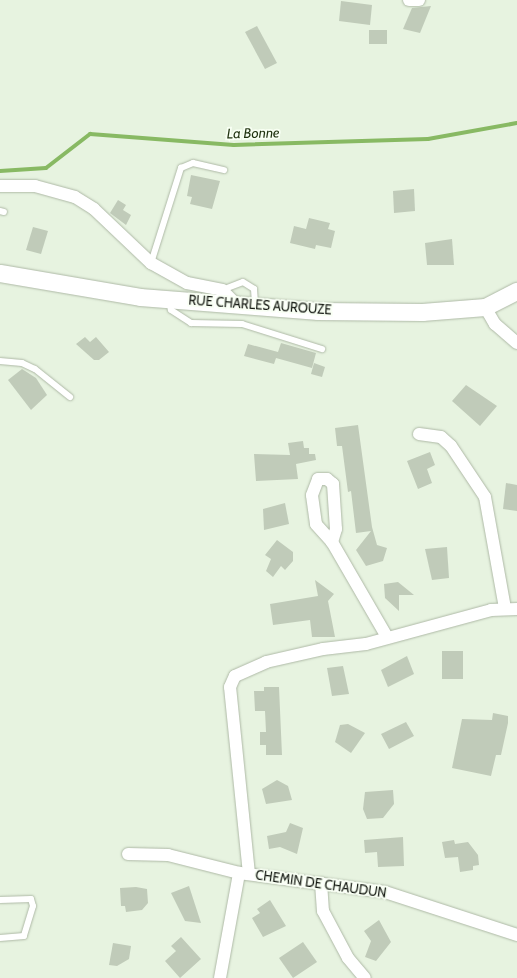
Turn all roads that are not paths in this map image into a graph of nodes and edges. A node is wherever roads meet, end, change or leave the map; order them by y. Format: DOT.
graph roads {
  1 [pos="409,0"];
  2 [pos="419,0"];
  3 [pos="224,170"];
  4 [pos="0,186"];
  5 [pos="151,263"];
  6 [pos="0,273"];
  7 [pos="222,290"];
  8 [pos="517,291"];
  9 [pos="168,298"];
  10 [pos="236,304"];
  11 [pos="255,305"];
  12 [pos="485,307"];
  13 [pos="517,343"];
  14 [pos="322,349"];
  15 [pos="0,361"];
  16 [pos="70,397"];
  17 [pos="419,434"];
  18 [pos="332,542"];
  19 [pos="511,609"];
  20 [pos="387,638"];
  21 [pos="128,854"];
  22 [pos="244,873"];
  23 [pos="320,883"];
  24 [pos="0,900"];
  25 [pos="517,935"];
  26 [pos="0,938"];
  27 [pos="220,978"];
  28 [pos="365,978"];
  1 -- 2 [label="street"];
  3 -- 5 [label="lane"];
  4 -- 5 [label="street"];
  5 -- 7 [label="street"];
  6 -- 9 [label="street, RUE CHARLES AUROUZE"];
  7 -- 10 [label="street"];
  7 -- 11 [label="lane"];
  8 -- 12 [label="street, RUE CHARLES AUROUZE"];
  9 -- 10 [label="street, RUE CHARLES AUROUZE"];
  9 -- 14 [label="lane"];
  10 -- 11 [label="street, RUE CHARLES AUROUZE"];
  11 -- 12 [label="street, RUE CHARLES AUROUZE"];
  12 -- 13 [label="street"];
  15 -- 16 [label="lane"];
  17 -- 19 [label="street"];
  18 -- 20 [label="street"];
  19 -- 20 [label="street"];
  20 -- 22 [label="street"];
  21 -- 22 [label="street, CHEMIN DE CHAUDUN"];
  22 -- 23 [label="street, CHEMIN DE CHAUDUN"];
  22 -- 27 [label="street"];
  23 -- 25 [label="street, CHEMIN DE CHAUDUN"];
  23 -- 28 [label="street"];
  24 -- 26 [label="lane"];
}
